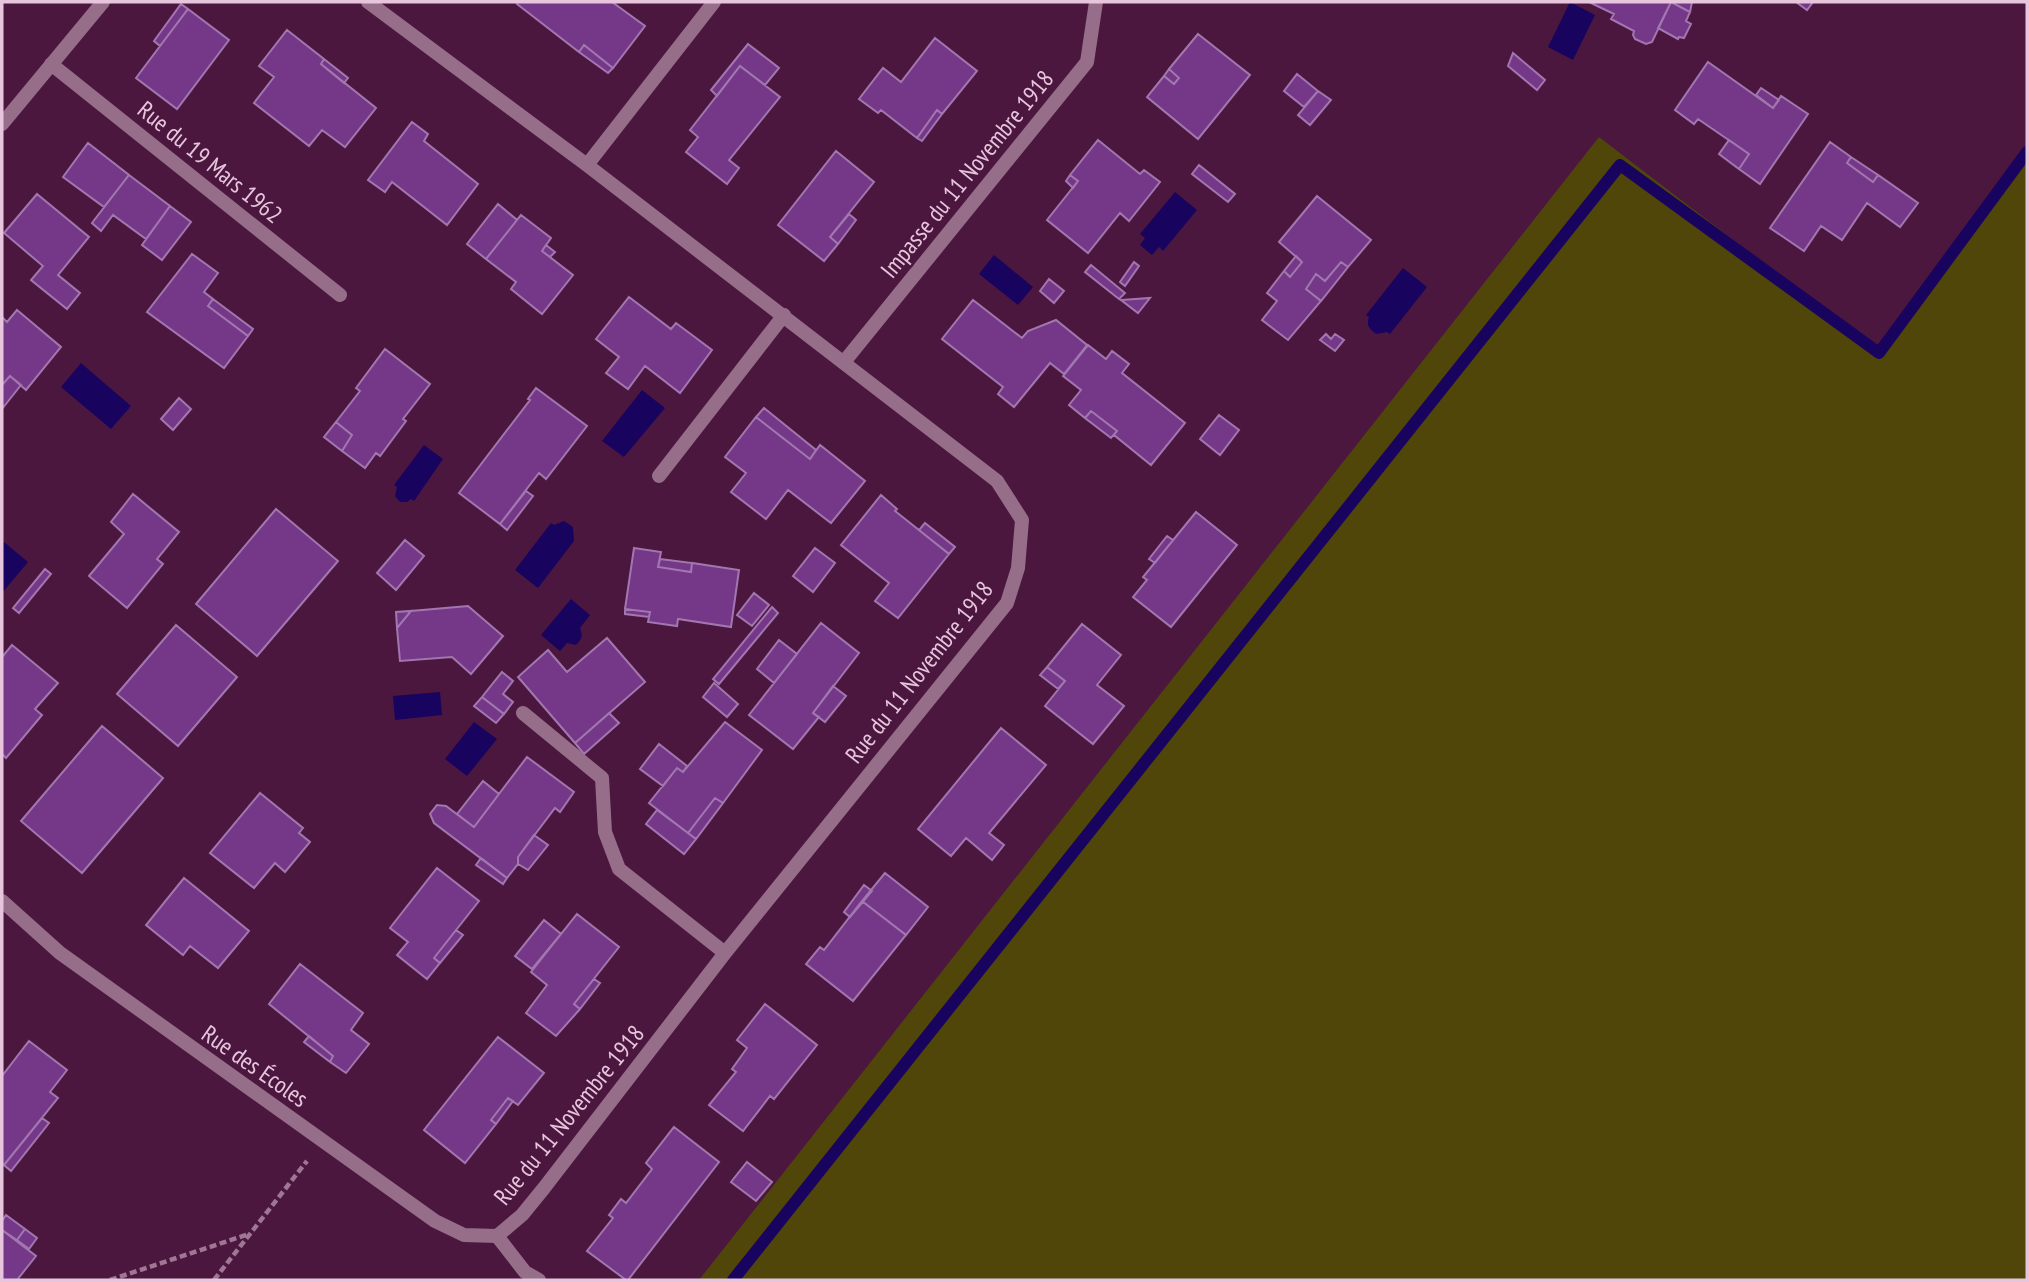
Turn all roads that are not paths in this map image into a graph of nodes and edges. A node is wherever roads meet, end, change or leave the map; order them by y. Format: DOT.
graph roads {
  1 [pos="103,2"];
  2 [pos="368,2"];
  3 [pos="714,2"];
  4 [pos="1096,2"];
  5 [pos="51,64"];
  6 [pos="2,124"];
  7 [pos="587,165"];
  8 [pos="340,295"];
  9 [pos="784,315"];
  10 [pos="844,362"];
  11 [pos="659,476"];
  12 [pos="523,713"];
  13 [pos="2,901"];
  14 [pos="725,953"];
  15 [pos="497,1236"];
  16 [pos="521,1276"];
  17 [pos="539,1280"];
  1 -- 5 [label="street"];
  2 -- 7 [label="street, Rue du 11 Novembre 1918"];
  3 -- 7 [label="street"];
  4 -- 10 [label="street, Impasse du 11 Novembre 1918"];
  5 -- 6 [label="street"];
  5 -- 8 [label="street, Rue du 19 Mars 1962"];
  7 -- 9 [label="street, Rue du 11 Novembre 1918"];
  9 -- 10 [label="street, Rue du 11 Novembre 1918"];
  9 -- 11 [label="street"];
  10 -- 14 [label="street, Rue du 11 Novembre 1918"];
  12 -- 14 [label="street"];
  13 -- 15 [label="street, Rue des Écoles"];
  14 -- 15 [label="street, Rue du 11 Novembre 1918"];
  15 -- 16 [label="street"];
  16 -- 17 [label="street"];
}
